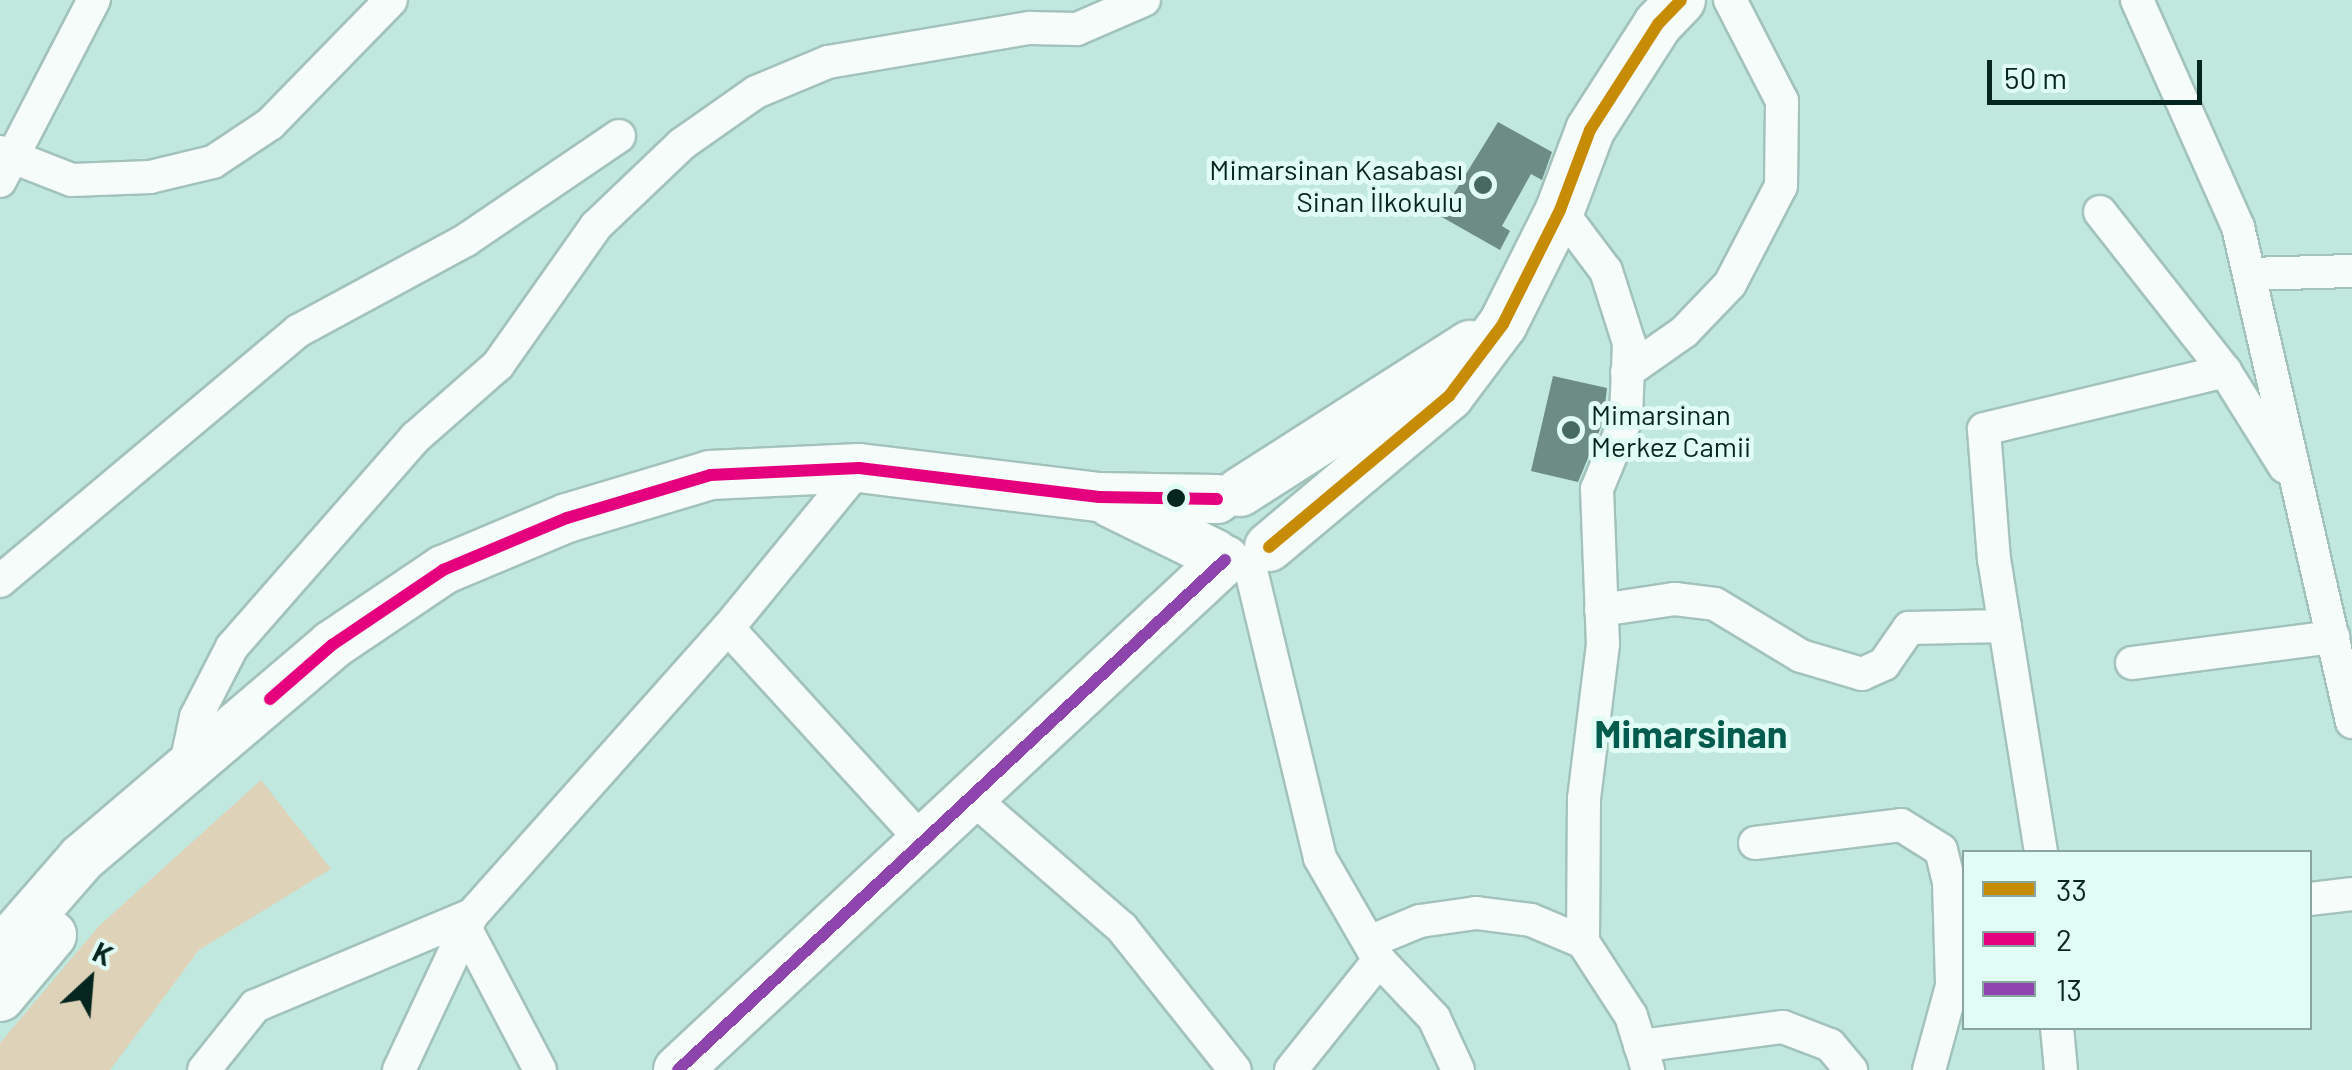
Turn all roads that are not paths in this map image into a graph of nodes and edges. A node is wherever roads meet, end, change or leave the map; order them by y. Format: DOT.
graph roads {
  1 [pos="94,0"];
  2 [pos="392,0"];
  3 [pos="1144,0"];
  4 [pos="1730,0"];
  5 [pos="2137,0"];
  6 [pos="1670,8"];
  7 [pos="619,136"];
  8 [pos="4,164"];
  9 [pos="1560,210"];
  10 [pos="2100,212"];
  11 [pos="2352,271"];
  12 [pos="2250,274"];
  13 [pos="1503,324"];
  14 [pos="2225,371"];
  15 [pos="1627,372"];
  16 [pos="858,468"];
  17 [pos="2299,488"];
  18 [pos="1229,496"];
  19 [pos="1099,497"];
  20 [pos="1239,556"];
  21 [pos="0,581"];
  22 [pos="1602,610"];
  23 [pos="2005,626"];
  24 [pos="728,628"];
  25 [pos="2333,637"];
  26 [pos="2132,663"];
  27 [pos="2352,722"];
  28 [pos="184,773"];
  29 [pos="969,795"];
  30 [pos="921,839"];
  31 [pos="1754,843"];
  32 [pos="2041,850"];
  33 [pos="2352,894"];
  34 [pos="2312,899"];
  35 [pos="469,922"];
  36 [pos="1583,942"];
  37 [pos="1374,951"];
  38 [pos="0,952"];
  39 [pos="0,997"];
  40 [pos="2057,1030"];
  41 [pos="1644,1058"];
  42 [pos="204,1070"];
  43 [pos="399,1070"];
  44 [pos="540,1070"];
  45 [pos="678,1070"];
  46 [pos="1235,1070"];
  47 [pos="1291,1070"];
  48 [pos="1458,1070"];
  49 [pos="1851,1070"];
  50 [pos="1930,1070"];
  51 [pos="2061,1070"];
  1 -- 8 [label="street"];
  2 -- 8 [label="street"];
  3 -- 28 [label="street"];
  4 -- 15 [label="street"];
  5 -- 12 [label="street"];
  6 -- 9 [label="street"];
  7 -- 21 [label="street"];
  9 -- 13 [label="street"];
  9 -- 15 [label="street"];
  10 -- 14 [label="street"];
  11 -- 12 [label="street"];
  12 -- 17 [label="street"];
  13 -- 18 [label="street"];
  13 -- 20 [label="street"];
  14 -- 17 [label="street"];
  14 -- 23 [label="street"];
  15 -- 22 [label="street"];
  16 -- 19 [label="street"];
  16 -- 24 [label="street"];
  16 -- 28 [label="street"];
  17 -- 25 [label="street"];
  18 -- 19 [label="street"];
  18 -- 20 [label="street"];
  19 -- 20 [label="street"];
  20 -- 29 [label="street"];
  20 -- 37 [label="street"];
  22 -- 23 [label="street"];
  22 -- 36 [label="street"];
  23 -- 32 [label="street"];
  24 -- 30 [label="street"];
  24 -- 35 [label="street"];
  25 -- 26 [label="street"];
  25 -- 27 [label="street"];
  28 -- 38 [label="street"];
  28 -- 39 [label="street"];
  29 -- 30 [label="street"];
  29 -- 46 [label="street"];
  30 -- 45 [label="street"];
  31 -- 50 [label="street"];
  33 -- 34 [label="street"];
  35 -- 42 [label="street"];
  35 -- 43 [label="street"];
  35 -- 44 [label="street"];
  36 -- 37 [label="street"];
  36 -- 41 [label="street"];
  37 -- 47 [label="street"];
  37 -- 48 [label="street"];
  40 -- 51 [label="street"];
  41 -- 49 [label="street"];
}
